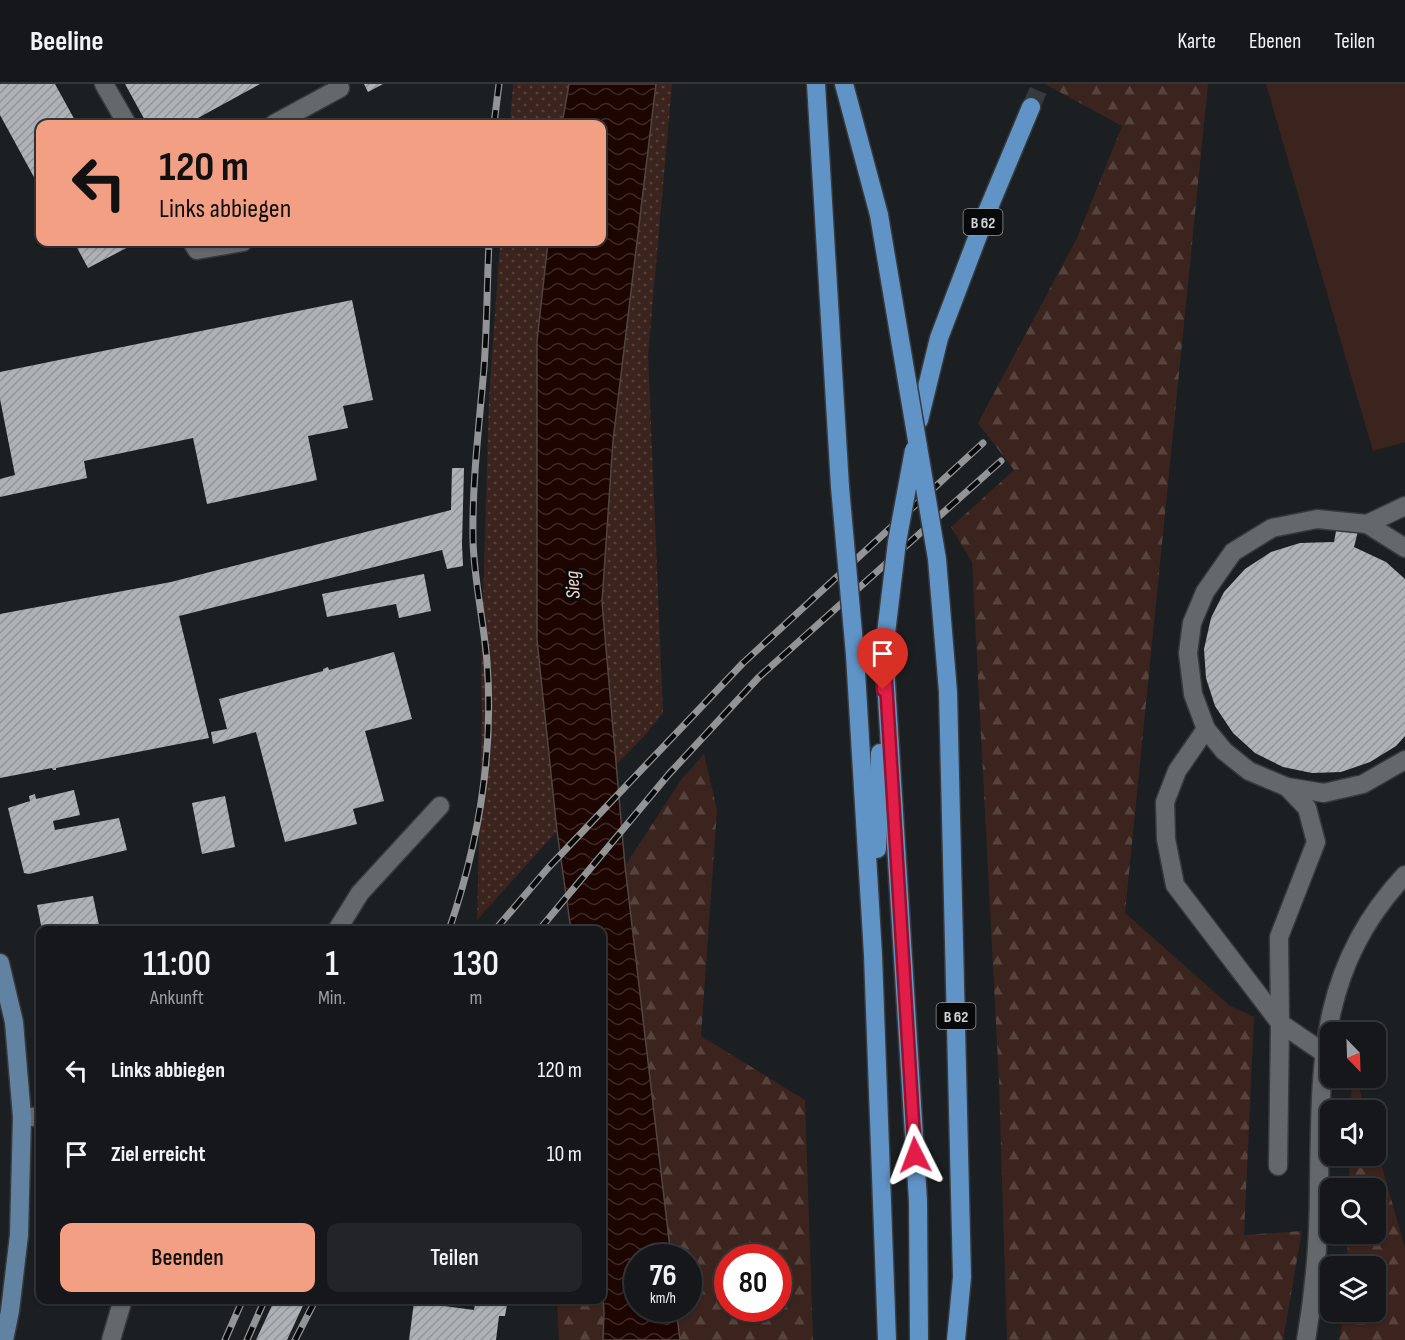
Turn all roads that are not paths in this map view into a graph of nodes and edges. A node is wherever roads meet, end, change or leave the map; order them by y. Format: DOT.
graph roads {
  1 [pos="104,84"];
  2 [pos="337,84"];
  3 [pos="816,84"];
  4 [pos="844,84"];
  5 [pos="1031,107"];
  6 [pos="125,120"];
  7 [pos="280,120"];
  8 [pos="194,246"];
  9 [pos="220,246"];
  10 [pos="1405,506"];
  11 [pos="1367,524"];
  12 [pos="1405,548"];
  13 [pos="884,650"];
  14 [pos="1206,729"];
  15 [pos="1405,760"];
  16 [pos="1287,787"];
  17 [pos="440,806"];
  18 [pos="1405,875"];
  19 [pos="339,926"];
  20 [pos="873,955"];
  21 [pos="0,963"];
  22 [pos="1328,1022"];
  23 [pos="1281,1023"];
  24 [pos="1320,1050"];
  25 [pos="1322,1088"];
  26 [pos="22,1117"];
  27 [pos="36,1117"];
  28 [pos="1278,1166"];
  29 [pos="5,1304"];
  30 [pos="122,1304"];
  31 [pos="4,1340"];
  32 [pos="111,1340"];
  33 [pos="887,1340"];
  34 [pos="920,1340"];
  35 [pos="956,1340"];
  36 [pos="1306,1340"];
  1 -- 6 [label="street"];
  2 -- 7 [label="street"];
  3 -- 20 [label="highway, B 62, bridge"];
  4 -- 35 [label="highway, B 62, bridge"];
  5 -- 13 [label="highway, B 62, bridge"];
  8 -- 9 [label="street"];
  10 -- 11 [label="street"];
  11 -- 12 [label="street"];
  11 -- 14 [label="street"];
  13 -- 20 [label="highway, B 62"];
  13 -- 34 [label="highway, B 62"];
  14 -- 16 [label="street"];
  14 -- 23 [label="street"];
  15 -- 16 [label="street"];
  16 -- 23 [label="street"];
  17 -- 19 [label="street"];
  18 -- 22 [label="street"];
  20 -- 33 [label="highway, B 62"];
  21 -- 26 [label="main road"];
  23 -- 24 [label="street"];
  23 -- 28 [label="street"];
  25 -- 36 [label="street"];
  26 -- 27 [label="street"];
  26 -- 29 [label="main road"];
  29 -- 31 [label="main road"];
  30 -- 32 [label="street"];
}
